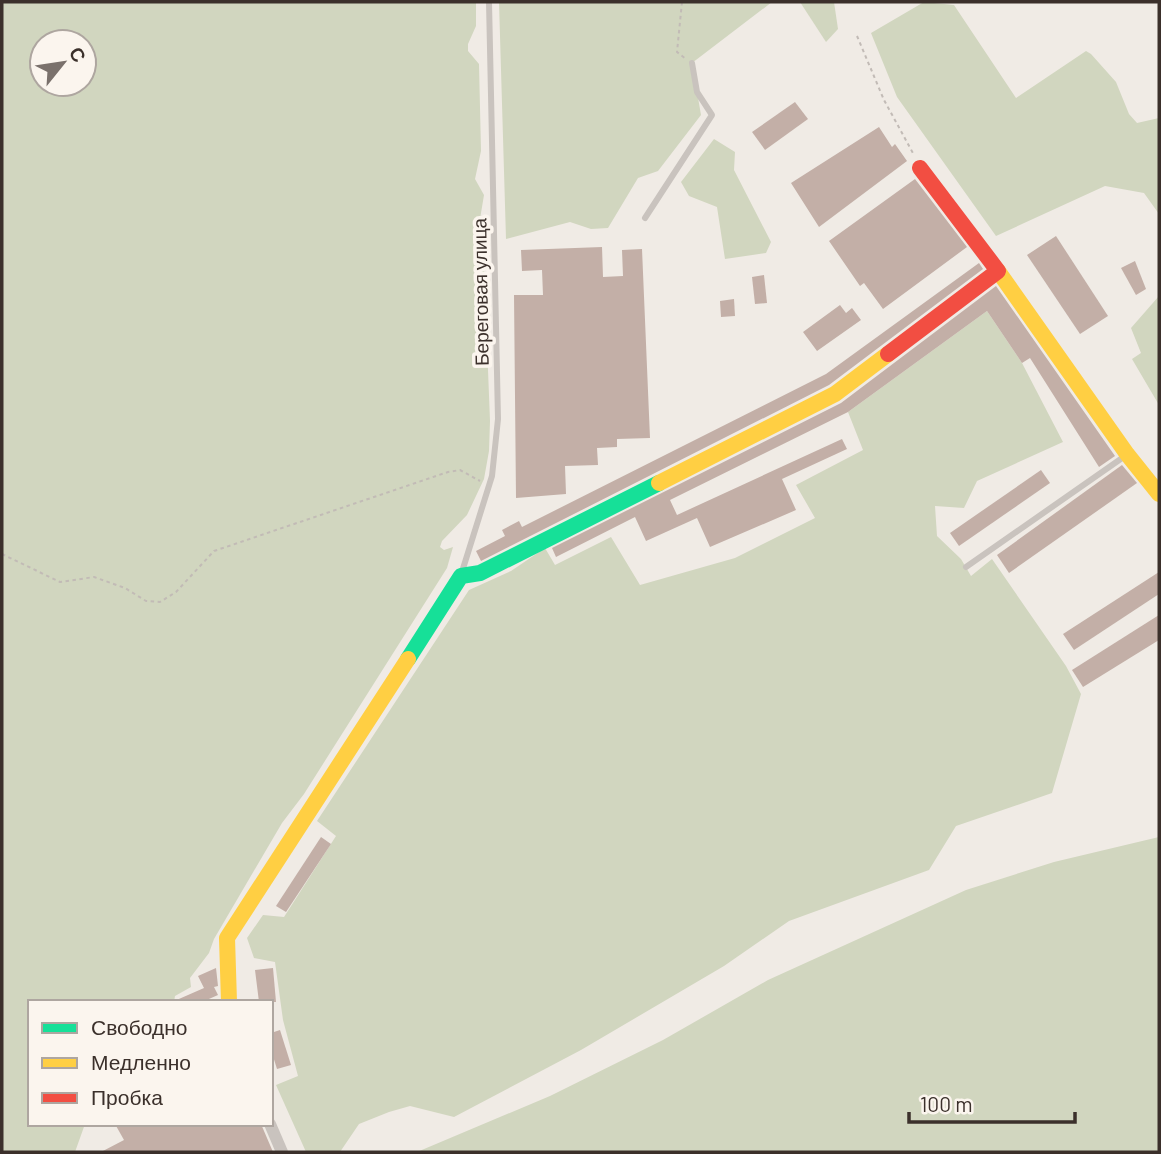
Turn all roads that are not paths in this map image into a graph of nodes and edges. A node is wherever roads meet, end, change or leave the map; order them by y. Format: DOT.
graph roads {
  1 [pos="489,2"];
  2 [pos="692,63"];
  3 [pos="920,168"];
  4 [pos="645,218"];
  5 [pos="999,271"];
  6 [pos="1127,454"];
  7 [pos="1159,494"];
  8 [pos="966,567"];
  9 [pos="461,576"];
  10 [pos="229,1000"];
  11 [pos="271,1126"];
  12 [pos="282,1152"];
  1 -- 9 [label="lane, Береговая улица"];
  2 -- 4 [label="lane"];
  3 -- 5 [label="street"];
  5 -- 6 [label="street"];
  5 -- 9 [label="street"];
  6 -- 7 [label="street"];
  6 -- 8 [label="lane"];
  9 -- 10 [label="street"];
  11 -- 12 [label="street"];
}
